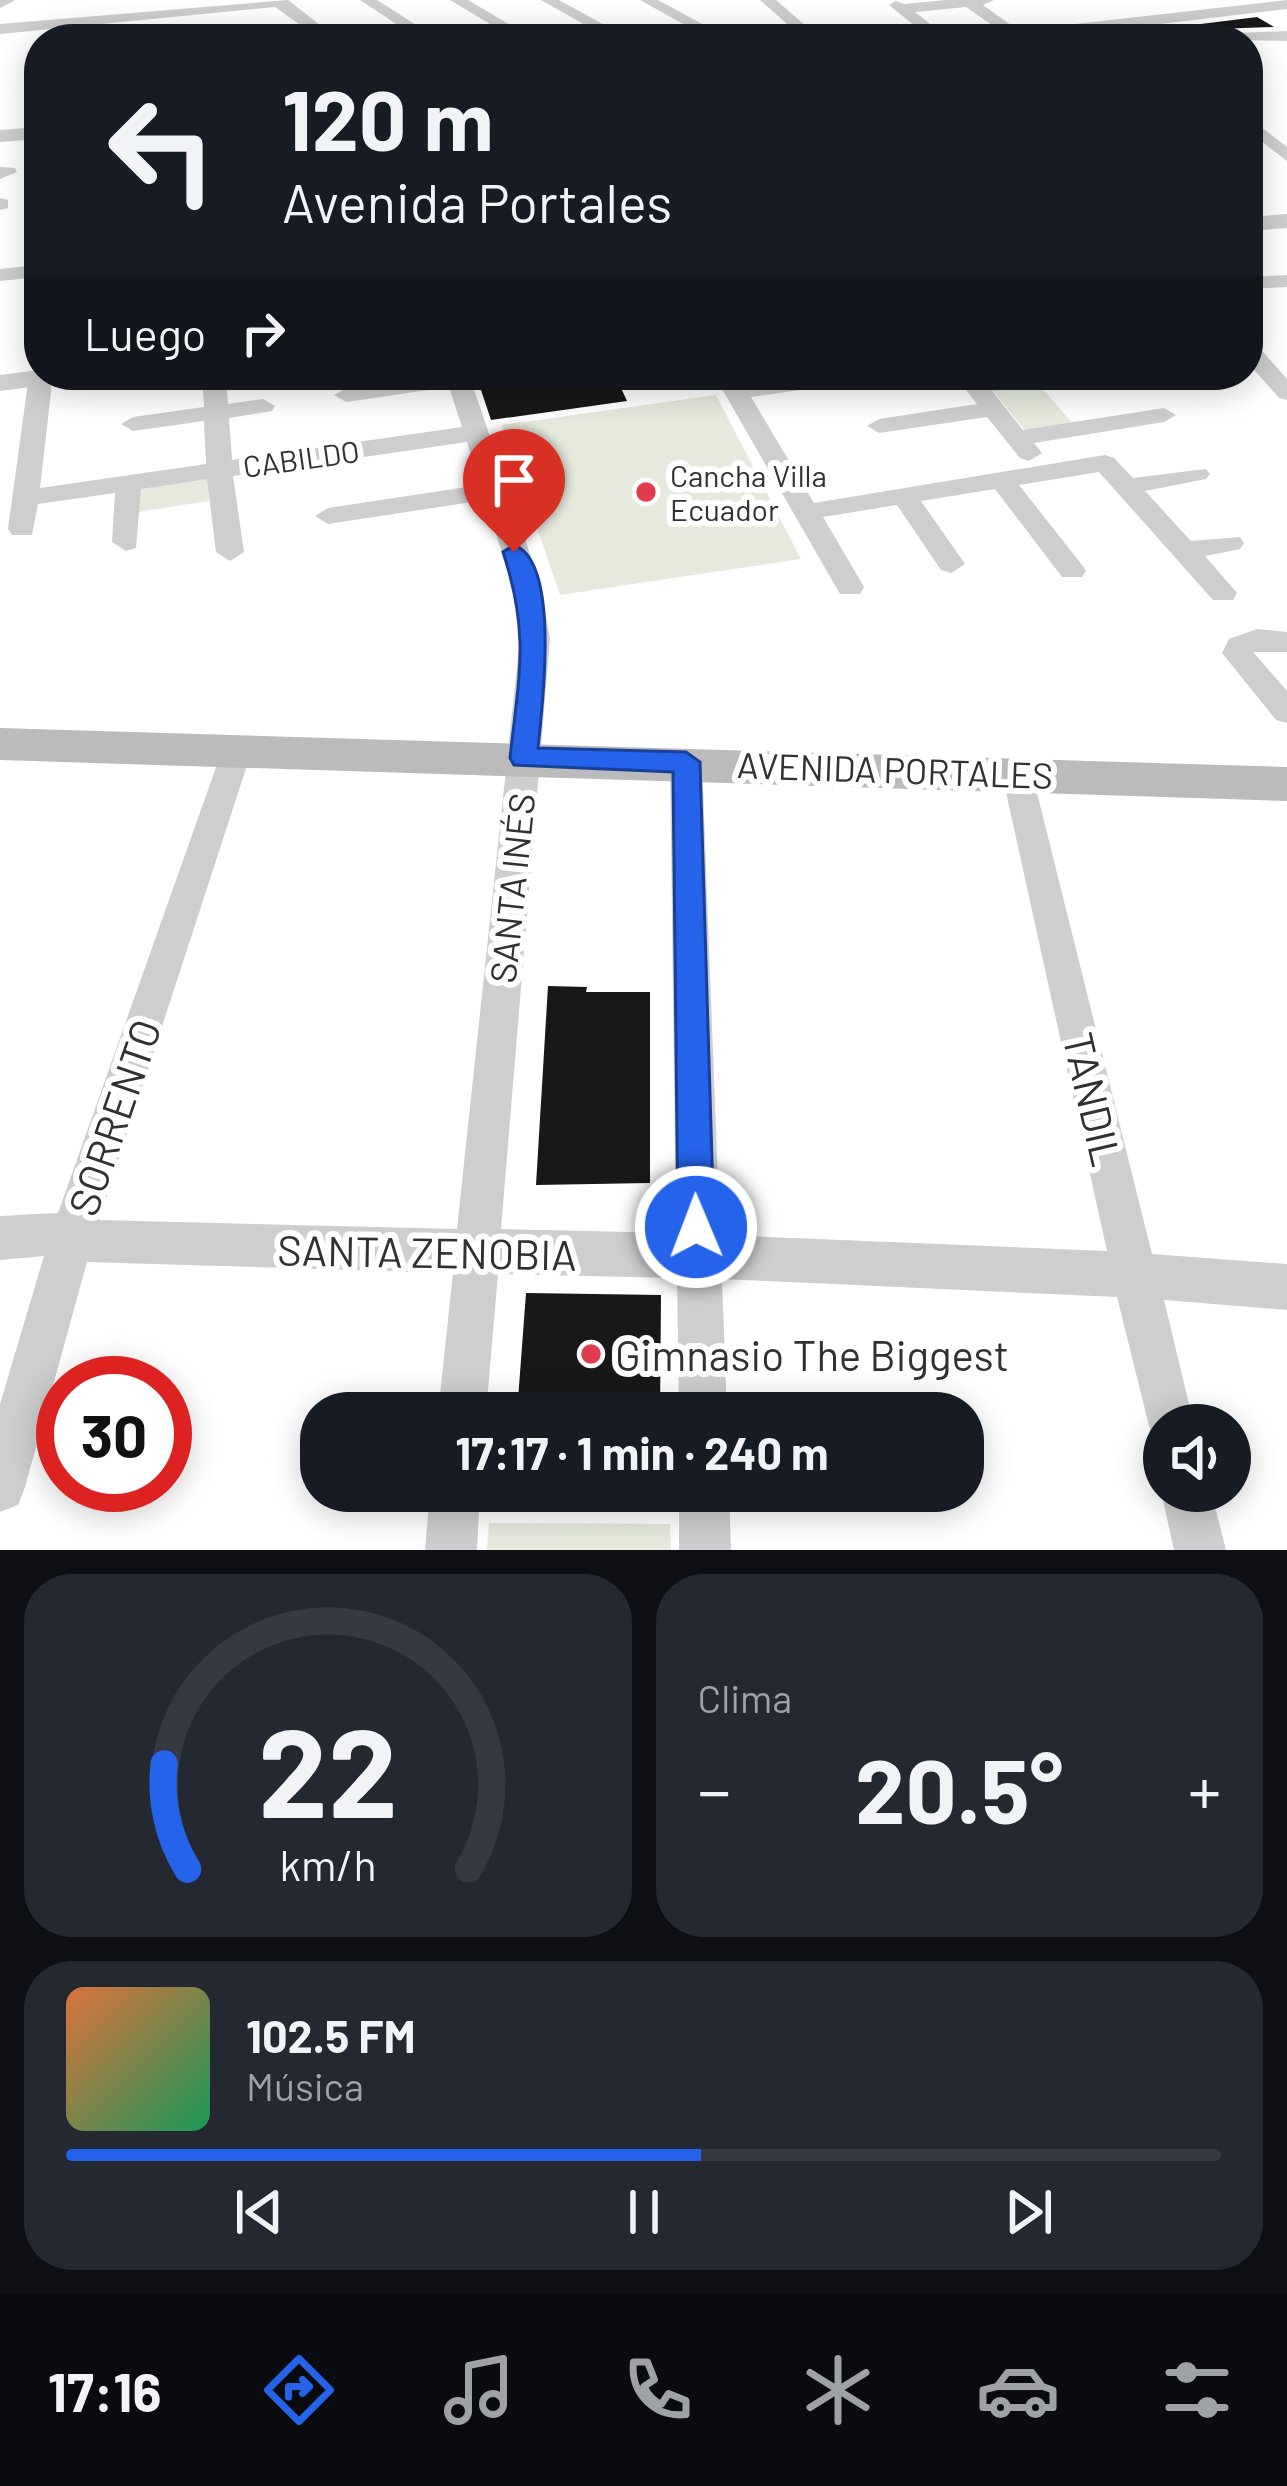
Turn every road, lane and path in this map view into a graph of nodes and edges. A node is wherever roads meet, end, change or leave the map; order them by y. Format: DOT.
graph roads {
  1 [pos="100,0"];
  2 [pos="368,0"];
  3 [pos="458,0"];
  4 [pos="548,0"];
  5 [pos="647,0"];
  6 [pos="767,0"];
  7 [pos="987,0"];
  8 [pos="278,1"];
  9 [pos="968,1"];
  10 [pos="1286,2"];
  11 [pos="896,5"];
  12 [pos="195,6"];
  13 [pos="1111,8"];
  14 [pos="117,19"];
  15 [pos="1134,20"];
  16 [pos="87,24"];
  17 [pos="121,24"];
  18 [pos="309,24"];
  19 [pos="406,24"];
  20 [pos="500,24"];
  21 [pos="594,24"];
  22 [pos="693,24"];
  23 [pos="795,24"];
  24 [pos="921,24"];
  25 [pos="993,24"];
  26 [pos="1106,24"];
  27 [pos="1263,46"];
  28 [pos="1269,51"];
  29 [pos="1266,127"];
  30 [pos="1287,156"];
  31 [pos="1263,365"];
  32 [pos="45,390"];
  33 [pos="215,390"];
  34 [pos="377,390"];
  35 [pos="462,390"];
  36 [pos="734,390"];
  37 [pos="977,390"];
  38 [pos="1287,393"];
  39 [pos="346,395"];
  40 [pos="263,406"];
  41 [pos="993,409"];
  42 [pos="216,412"];
  43 [pos="1165,415"];
  44 [pos="133,424"];
  45 [pos="879,426"];
  46 [pos="474,433"];
  47 [pos="1017,438"];
  48 [pos="801,439"];
  49 [pos="766,444"];
  50 [pos="219,470"];
  51 [pos="1045,472"];
  52 [pos="1197,474"];
  53 [pos="1000,479"];
  54 [pos="128,483"];
  55 [pos="1127,487"];
  56 [pos="492,491"];
  57 [pos="904,496"];
  58 [pos="26,498"];
  59 [pos="806,512"];
  60 [pos="328,516"];
  61 [pos="22,529"];
  62 [pos="126,542"];
  63 [pos="1230,542"];
  64 [pos="1185,551"];
  65 [pos="230,552"];
  66 [pos="951,565"];
  67 [pos="1072,571"];
  68 [pos="850,587"];
  69 [pos="1223,593"];
  70 [pos="1287,642"];
  71 [pos="1287,712"];
  72 [pos="0,744"];
  73 [pos="236,750"];
  74 [pos="524,758"];
  75 [pos="686,762"];
  76 [pos="1018,774"];
  77 [pos="1287,784"];
  78 [pos="72,1237"];
  79 [pos="0,1238"];
  80 [pos="477,1252"];
  81 [pos="698,1255"];
  82 [pos="1135,1273"];
  83 [pos="1287,1286"];
  84 [pos="464,1392"];
  85 [pos="702,1392"];
  86 [pos="1165,1404"];
  87 [pos="0,1486"];
  88 [pos="454,1512"];
  89 [pos="704,1512"];
  90 [pos="1191,1512"];
  91 [pos="451,1550"];
  92 [pos="705,1550"];
  93 [pos="1200,1550"];
  1 -- 14 [label="street"];
  2 -- 19 [label="street"];
  3 -- 20 [label="street"];
  4 -- 21 [label="street"];
  5 -- 22 [label="street"];
  6 -- 23 [label="street"];
  7 -- 9 [label="street"];
  8 -- 12 [label="street"];
  8 -- 18 [label="street"];
  9 -- 11 [label="street"];
  9 -- 25 [label="street"];
  10 -- 15 [label="street"];
  11 -- 24 [label="street"];
  12 -- 14 [label="street"];
  13 -- 15 [label="street"];
  14 -- 16 [label="street"];
  14 -- 17 [label="street"];
  15 -- 26 [label="street"];
  27 -- 28 [label="street"];
  29 -- 30 [label="street"];
  31 -- 38 [label="street"];
  32 -- 58 [label="street"];
  33 -- 42 [label="street"];
  34 -- 39 [label="street"];
  35 -- 46 [label="street, SANTA INÉS"];
  36 -- 49 [label="street"];
  37 -- 41 [label="street"];
  40 -- 42 [label="street"];
  41 -- 45 [label="street"];
  41 -- 47 [label="street"];
  42 -- 44 [label="street"];
  42 -- 50 [label="street"];
  43 -- 47 [label="street"];
  46 -- 50 [label="street, CABILDO"];
  46 -- 56 [label="street, SANTA INÉS"];
  47 -- 51 [label="street"];
  48 -- 49 [label="street"];
  49 -- 59 [label="street"];
  50 -- 54 [label="street, CABILDO"];
  50 -- 65 [label="street"];
  51 -- 53 [label="street"];
  51 -- 55 [label="street"];
  52 -- 55 [label="street"];
  53 -- 57 [label="street"];
  53 -- 67 [label="street"];
  54 -- 58 [label="street, CABILDO"];
  54 -- 62 [label="street"];
  55 -- 64 [label="street"];
  56 -- 60 [label="street"];
  56 -- 74 [label="street, SANTA INÉS"];
  57 -- 59 [label="street"];
  57 -- 66 [label="street"];
  58 -- 61 [label="street"];
  59 -- 68 [label="street"];
  63 -- 64 [label="street"];
  64 -- 69 [label="street"];
  70 -- 71 [label="street"];
  72 -- 73 [label="main road, AVENIDA PORTALES"];
  73 -- 74 [label="main road, AVENIDA PORTALES"];
  73 -- 78 [label="street, SORRENTO"];
  74 -- 75 [label="main road, AVENIDA PORTALES"];
  74 -- 80 [label="street, SANTA INÉS"];
  75 -- 76 [label="main road, AVENIDA PORTALES"];
  75 -- 81 [label="street"];
  76 -- 77 [label="main road, AVENIDA PORTALES"];
  76 -- 82 [label="street, TANDIL"];
  78 -- 79 [label="street, SANTA ZENOBIA"];
  78 -- 80 [label="street, SANTA ZENOBIA"];
  78 -- 87 [label="street, SORRENTO"];
  80 -- 81 [label="street, SANTA ZENOBIA"];
  80 -- 84 [label="street, SANTA INÉS"];
  81 -- 82 [label="street, SANTA ZENOBIA"];
  81 -- 85 [label="street"];
  82 -- 83 [label="street, SANTA ZENOBIA"];
  82 -- 86 [label="street, TANDIL"];
  88 -- 91 [label="street"];
  89 -- 92 [label="street"];
  90 -- 93 [label="street"];
}
